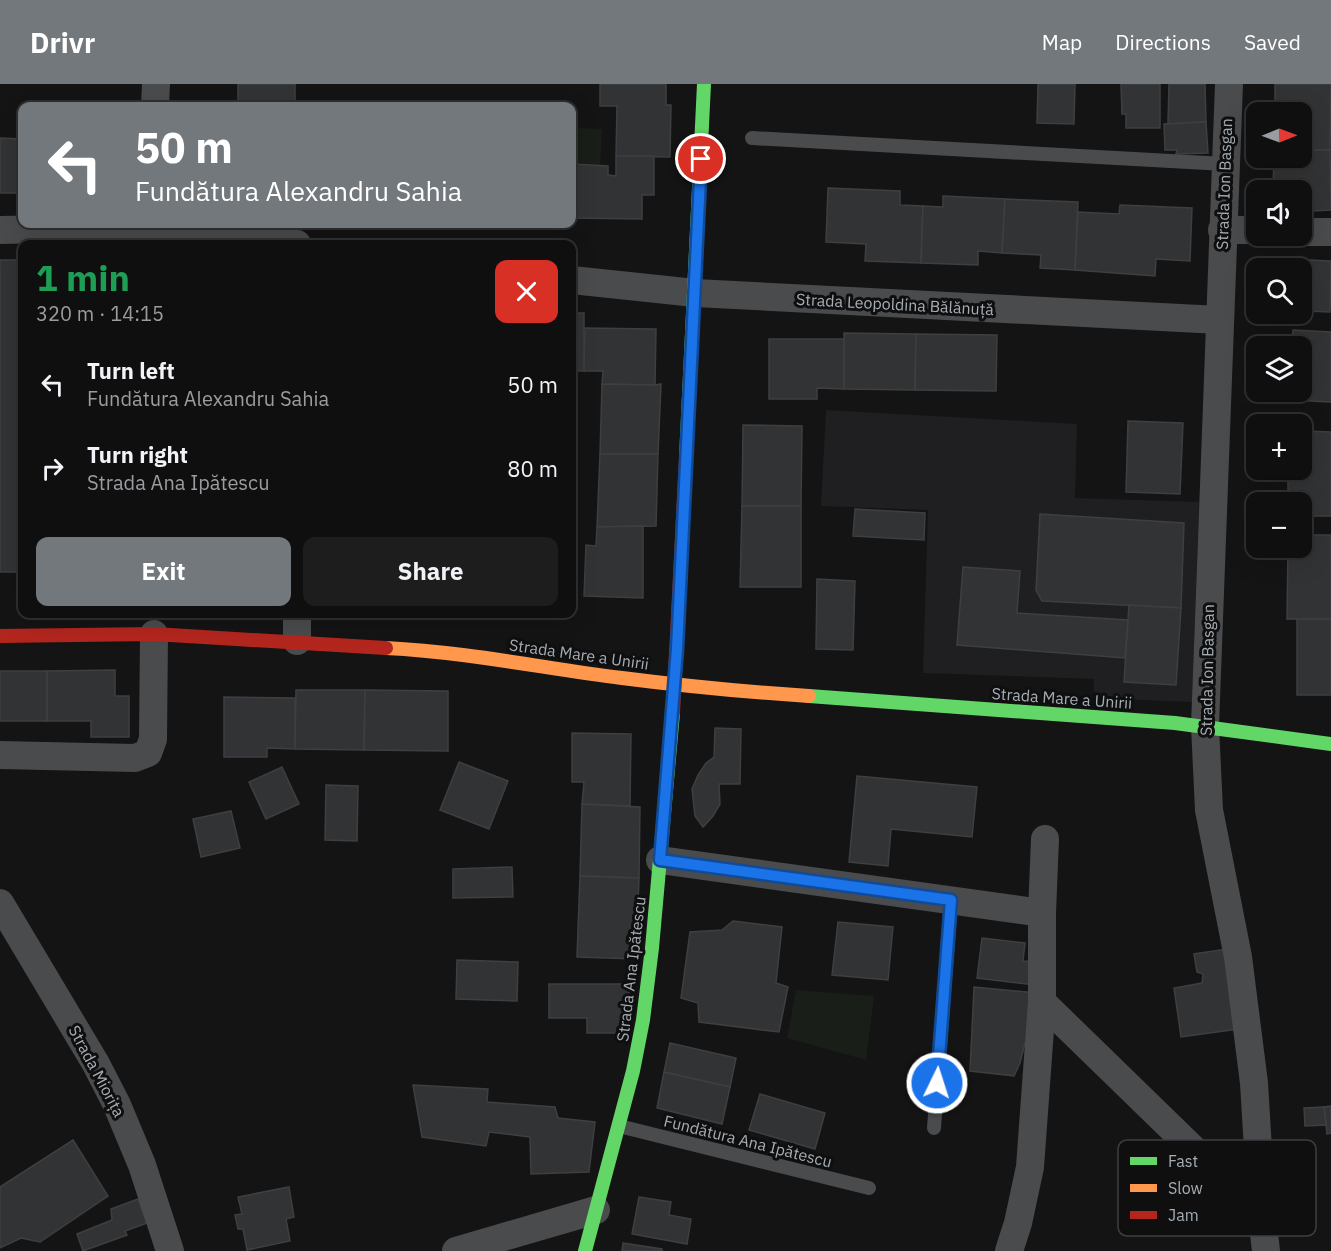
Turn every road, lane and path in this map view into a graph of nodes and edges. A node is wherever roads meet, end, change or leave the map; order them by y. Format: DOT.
graph roads {
  1 [pos="156,84"];
  2 [pos="704,84"];
  3 [pos="1228,84"];
  4 [pos="155,102"];
  5 [pos="752,138"];
  6 [pos="1225,164"];
  7 [pos="62,228"];
  8 [pos="177,228"];
  9 [pos="0,230"];
  10 [pos="1222,230"];
  11 [pos="1246,230"];
  12 [pos="1312,232"];
  13 [pos="1331,232"];
  14 [pos="266,240"];
  15 [pos="576,280"];
  16 [pos="695,293"];
  17 [pos="1219,321"];
  18 [pos="297,618"];
  19 [pos="154,634"];
  20 [pos="0,636"];
  21 [pos="297,641"];
  22 [pos="675,685"];
  23 [pos="1205,726"];
  24 [pos="1331,744"];
  25 [pos="0,754"];
  26 [pos="1045,839"];
  27 [pos="660,860"];
  28 [pos="951,900"];
  29 [pos="0,903"];
  30 [pos="1042,913"];
  31 [pos="1042,1002"];
  32 [pos="619,1126"];
  33 [pos="934,1128"];
  34 [pos="1184,1140"];
  35 [pos="1257,1140"];
  36 [pos="869,1188"];
  37 [pos="596,1209"];
  38 [pos="1264,1236"];
  39 [pos="170,1251"];
  40 [pos="456,1251"];
  41 [pos="585,1251"];
  42 [pos="1009,1251"];
  43 [pos="1266,1251"];
  1 -- 4 [label="street"];
  2 -- 16 [label="main road, Strada Ana Ipătescu"];
  3 -- 6 [label="street, Strada Ion Basgan"];
  5 -- 6 [label="lane"];
  6 -- 10 [label="street, Strada Ion Basgan"];
  7 -- 9 [label="street"];
  8 -- 14 [label="street"];
  10 -- 11 [label="street"];
  10 -- 17 [label="street, Strada Ion Basgan"];
  12 -- 13 [label="street"];
  15 -- 16 [label="street, Strada Leopoldina Bălănuță"];
  16 -- 17 [label="street, Strada Leopoldina Bălănuță"];
  16 -- 22 [label="main road, Strada Ana Ipătescu"];
  17 -- 23 [label="street, Strada Ion Basgan"];
  18 -- 21 [label="street"];
  19 -- 20 [label="main road, Strada Mare a Unirii"];
  19 -- 21 [label="main road, Strada Mare a Unirii"];
  19 -- 25 [label="street"];
  21 -- 22 [label="main road, Strada Mare a Unirii"];
  22 -- 23 [label="main road, Strada Mare a Unirii"];
  22 -- 27 [label="main road, Strada Ana Ipătescu"];
  23 -- 24 [label="main road, Strada Mare a Unirii"];
  23 -- 35 [label="street, Strada Ion Basgan"];
  26 -- 30 [label="street"];
  27 -- 28 [label="street"];
  27 -- 32 [label="main road, Strada Ana Ipătescu"];
  28 -- 30 [label="street"];
  28 -- 33 [label="lane"];
  29 -- 39 [label="street, Strada Miorița"];
  30 -- 31 [label="street"];
  31 -- 34 [label="street"];
  31 -- 42 [label="street"];
  32 -- 36 [label="lane, Fundătura Ana Ipătescu"];
  32 -- 37 [label="main road, Strada Ana Ipătescu"];
  37 -- 40 [label="street"];
  37 -- 41 [label="main road, Strada Ana Ipătescu"];
  38 -- 43 [label="street, Strada Ion Basgan"];
}
